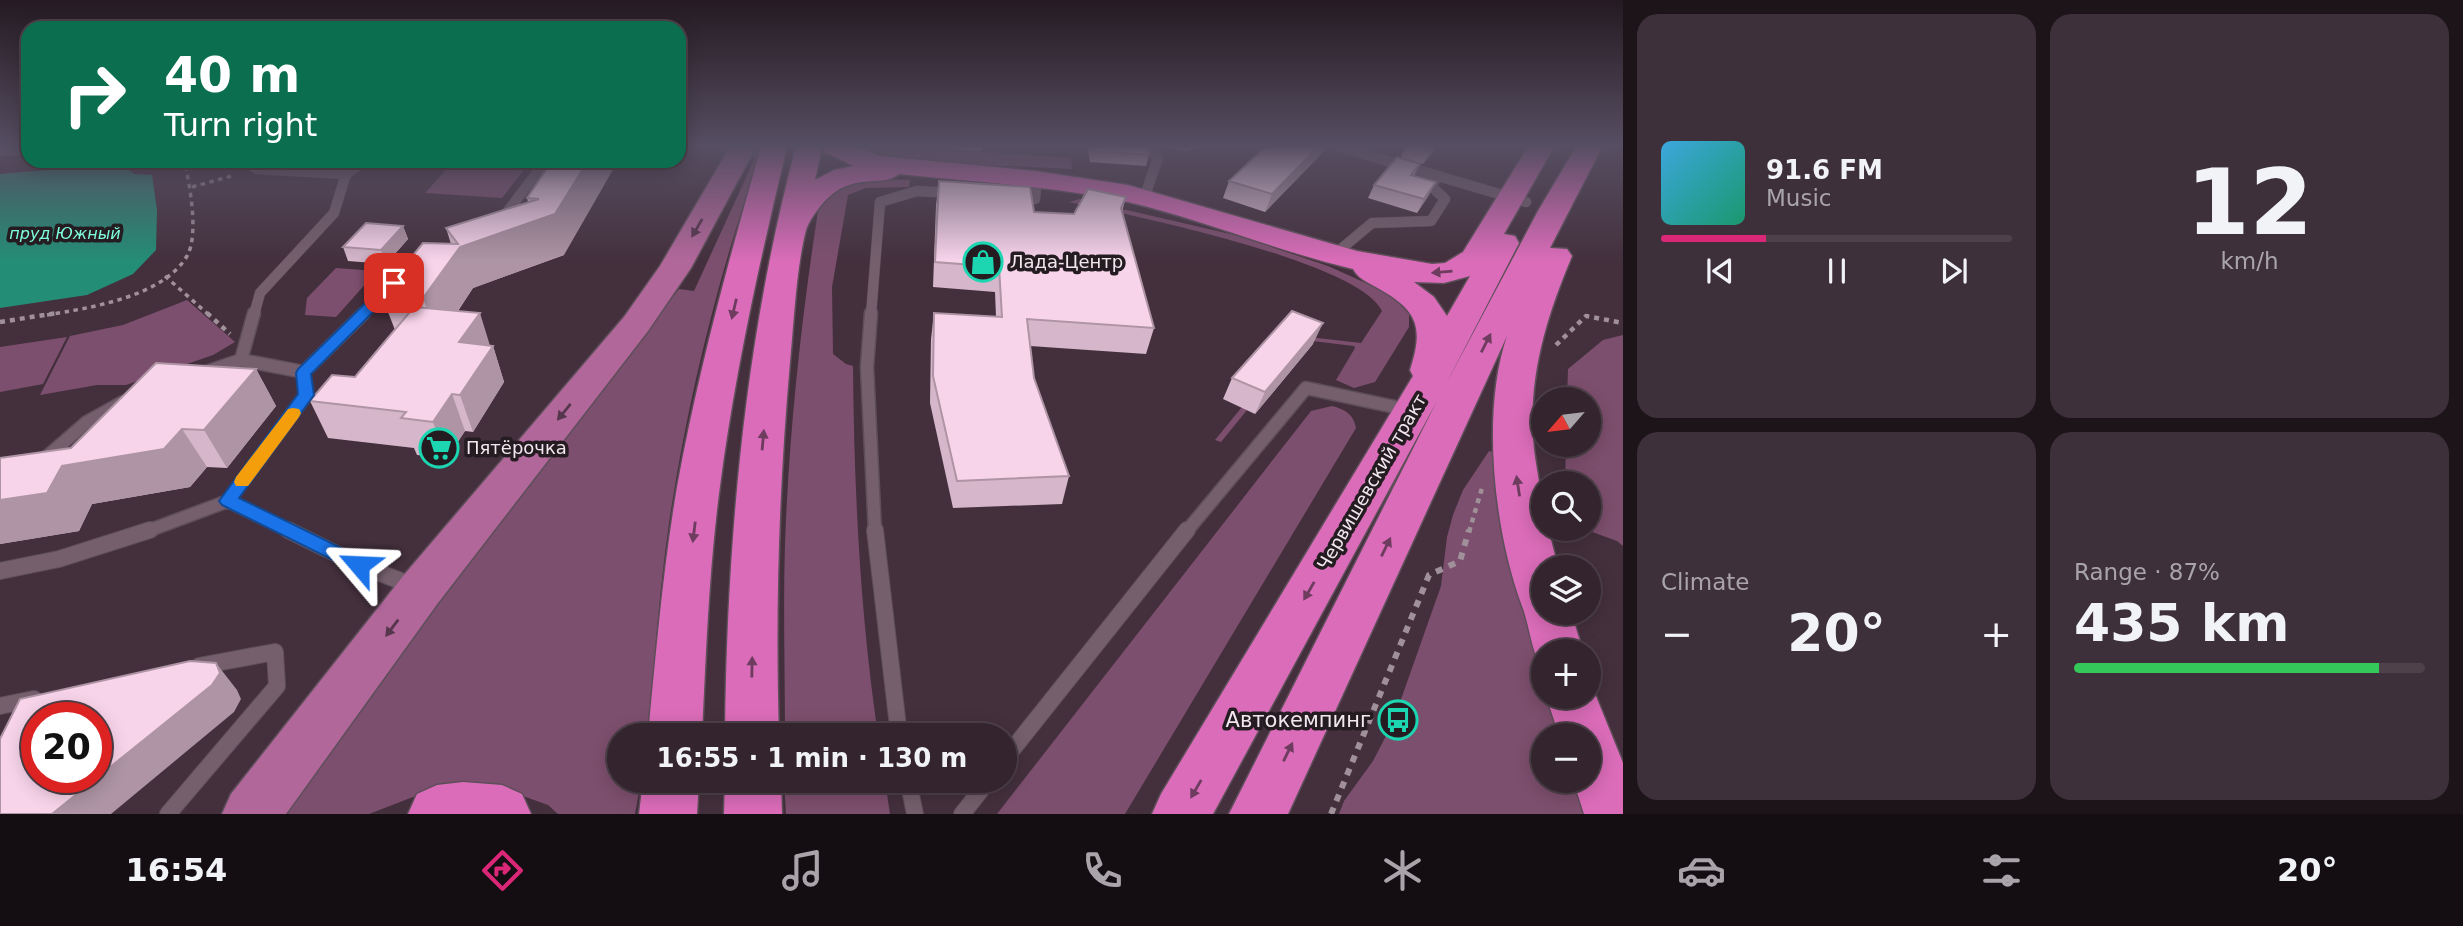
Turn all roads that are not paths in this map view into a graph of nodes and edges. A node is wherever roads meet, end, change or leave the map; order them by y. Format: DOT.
graph roads {
  1 [pos="343,185"];
  2 [pos="528,185"];
  3 [pos="721,185"];
  4 [pos="765,185"];
  5 [pos="800,185"];
  6 [pos="828,185"];
  7 [pos="1036,185"];
  8 [pos="1067,185"];
  9 [pos="1149,185"];
  10 [pos="1432,185"];
  11 [pos="1468,185"];
  12 [pos="1525,185"];
  13 [pos="1529,185"];
  14 [pos="1568,185"];
  15 [pos="1587,185"];
  16 [pos="970,194"];
  17 [pos="1009,197"];
  18 [pos="1144,198"];
  19 [pos="1518,200"];
  20 [pos="496,228"];
  21 [pos="789,234"];
  22 [pos="1335,254"];
  23 [pos="401,276"];
  24 [pos="241,360"];
  25 [pos="304,373"];
  26 [pos="188,377"];
  27 [pos="135,395"];
  28 [pos="1418,400"];
  29 [pos="28,473"];
  30 [pos="228,501"];
  31 [pos="1531,555"];
  32 [pos="0,571"];
  33 [pos="421,589"];
  34 [pos="178,671"];
  35 [pos="55,695"];
  36 [pos="0,706"];
  37 [pos="676,723"];
  38 [pos="752,723"];
  39 [pos="898,723"];
  40 [pos="1017,745"];
  41 [pos="1601,778"];
  42 [pos="670,793"];
  43 [pos="753,793"];
  44 [pos="911,793"];
  45 [pos="979,793"];
  46 [pos="168,814"];
  47 [pos="251,814"];
  48 [pos="437,814"];
  49 [pos="502,814"];
  50 [pos="668,814"];
  51 [pos="753,814"];
  52 [pos="915,814"];
  53 [pos="962,814"];
  54 [pos="1181,814"];
  55 [pos="1258,814"];
  56 [pos="1614,814"];
  1 -- 24 [label="lane"];
  2 -- 20 [label="lane"];
  3 -- 33 [label="main road, one-way"];
  4 -- 37 [label="highway, one-way"];
  5 -- 21 [label="highway"];
  6 -- 21 [label="highway"];
  7 -- 17 [label="lane"];
  8 -- 18 [label="highway"];
  9 -- 18 [label="lane"];
  10 -- 22 [label="lane"];
  11 -- 19 [label="lane"];
  12 -- 19 [label="highway"];
  13 -- 19 [label="highway, Червишевский тракт"];
  55 -- 14 [label="highway, Червишевский тракт, one-way"];
  31 -- 15 [label="highway, one-way"];
  16 -- 39 [label="lane"];
  18 -- 22 [label="highway"];
  19 -- 22 [label="highway, one-way"];
  19 -- 28 [label="highway, Червишевский тракт"];
  38 -- 21 [label="highway, one-way"];
  22 -- 28 [label="highway"];
  23 -- 25 [label="lane"];
  24 -- 25 [label="lane"];
  24 -- 26 [label="lane"];
  25 -- 30 [label="lane"];
  27 -- 29 [label="lane"];
  28 -- 40 [label="lane"];
  28 -- 54 [label="highway, Червишевский тракт, one-way"];
  30 -- 32 [label="lane"];
  30 -- 33 [label="lane"];
  33 -- 47 [label="main road, one-way"];
  34 -- 46 [label="lane"];
  35 -- 36 [label="lane"];
  41 -- 56 [label="highway"];
  42 -- 50 [label="highway"];
  43 -- 51 [label="highway"];
  44 -- 52 [label="lane"];
  45 -- 53 [label="lane"];
  48 -- 49 [label="highway"];
}
